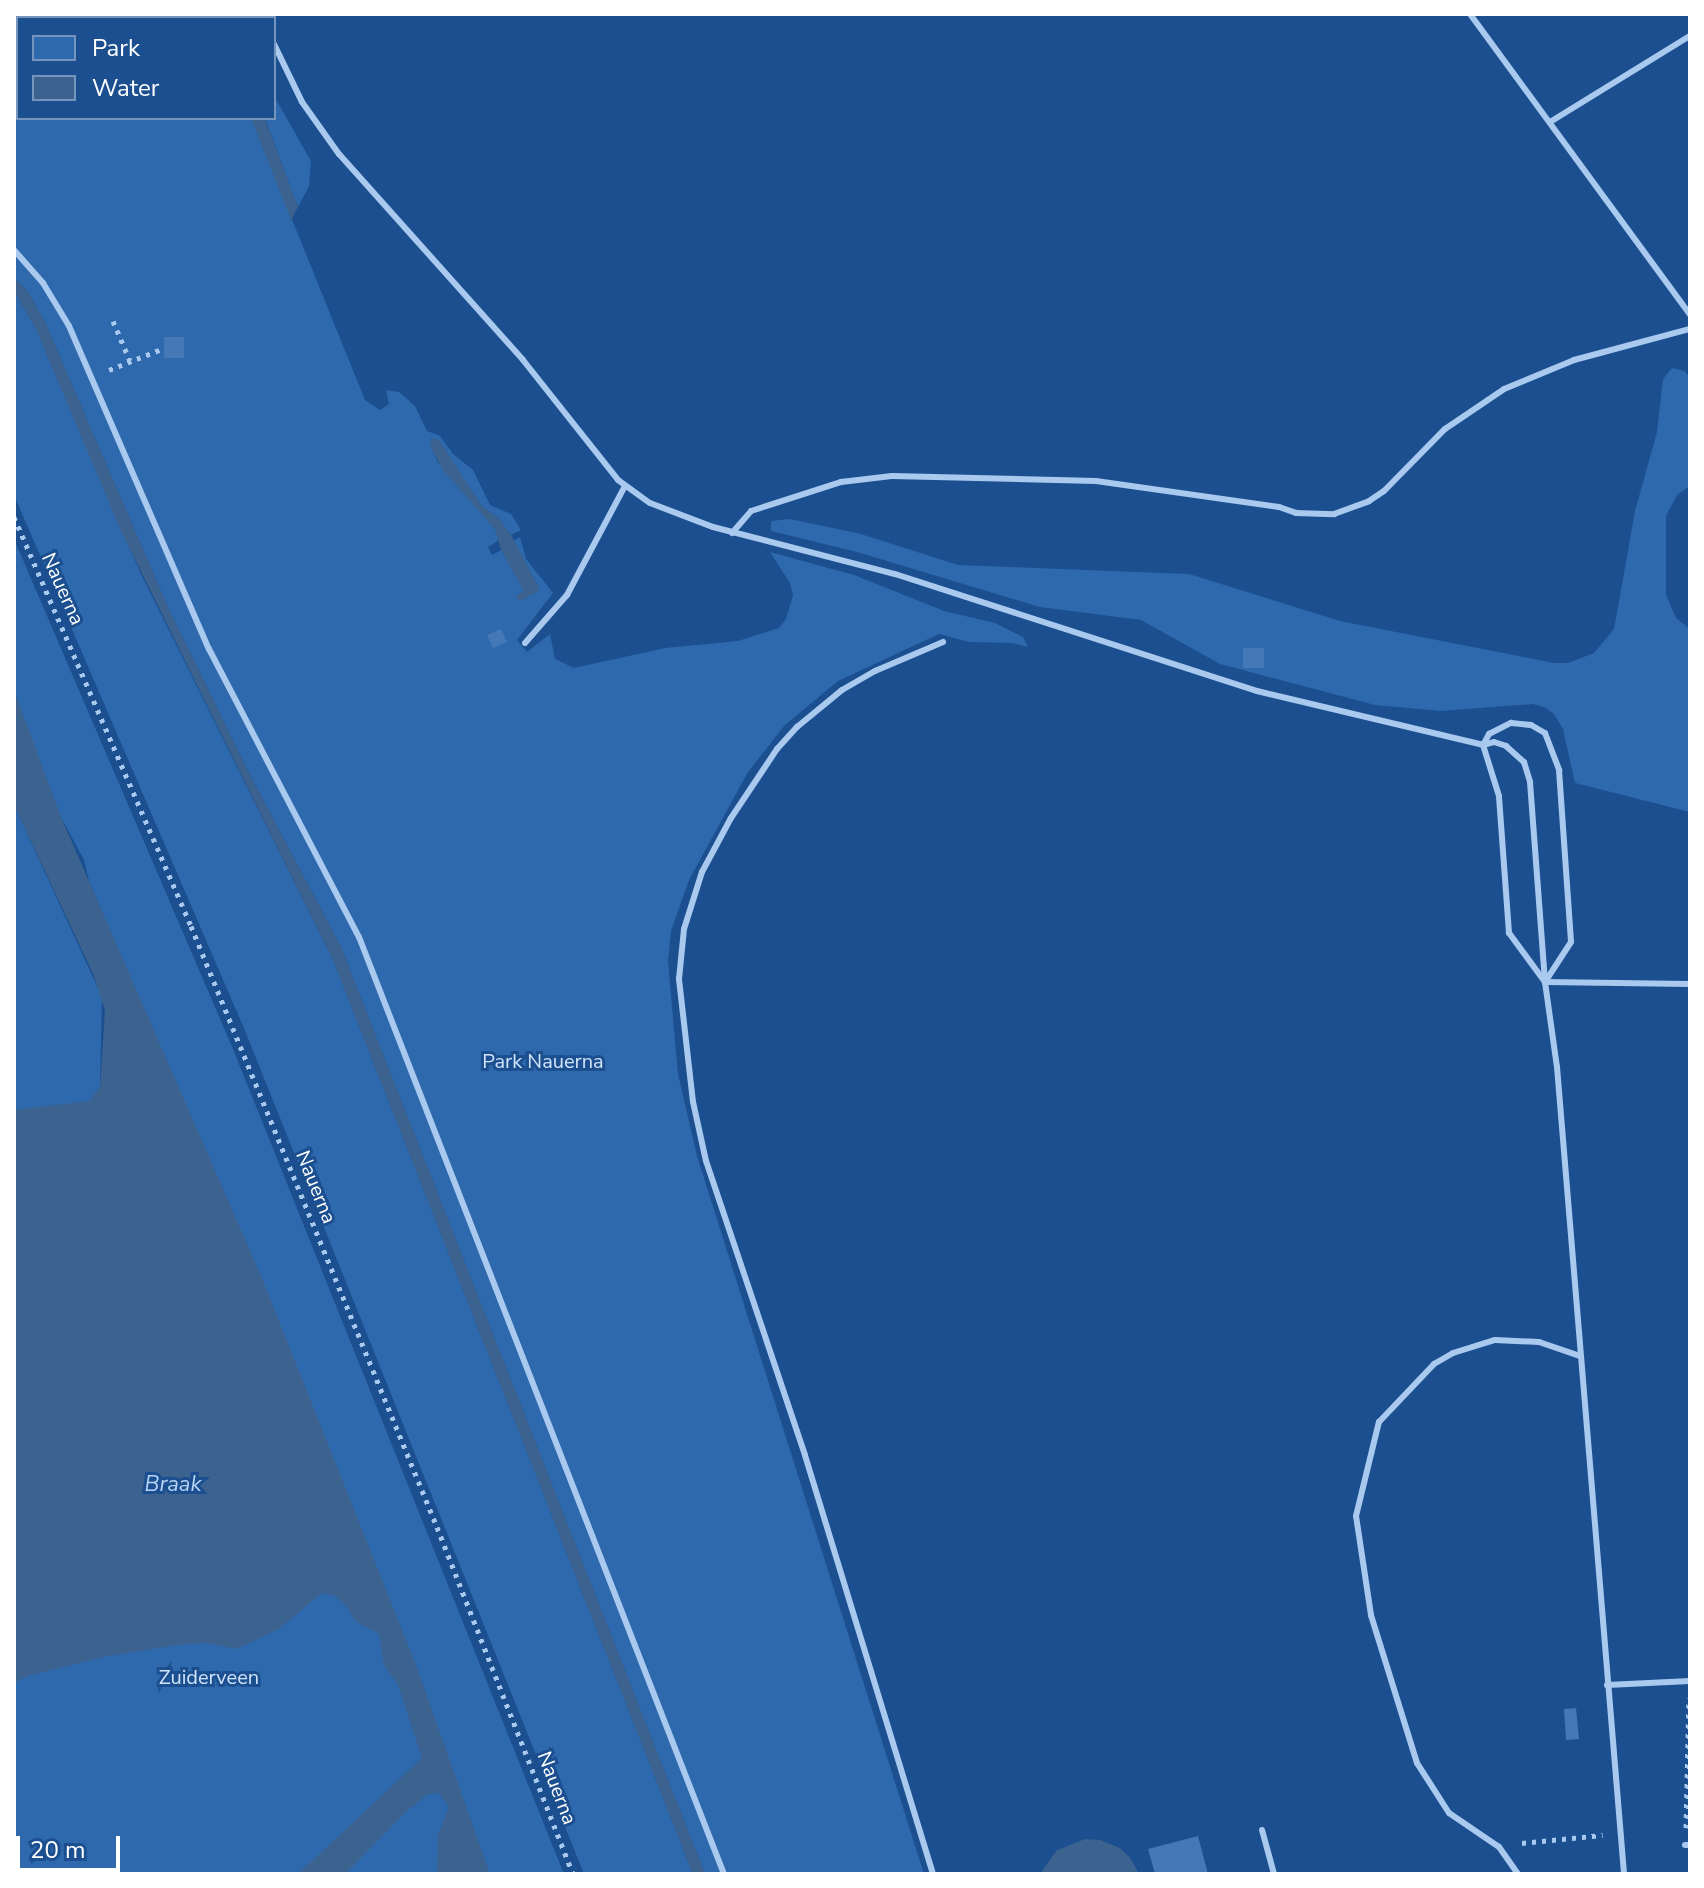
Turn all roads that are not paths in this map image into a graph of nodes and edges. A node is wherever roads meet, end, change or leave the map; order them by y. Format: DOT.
graph roads {
  1 [pos="1470,14"];
  2 [pos="1690,36"];
  3 [pos="276,48"];
  4 [pos="1550,122"];
  5 [pos="14,250"];
  6 [pos="1690,315"];
  7 [pos="1690,329"];
  8 [pos="625,486"];
  9 [pos="732,533"];
  10 [pos="943,642"];
  11 [pos="525,643"];
  12 [pos="1483,745"];
  13 [pos="1545,982"];
  14 [pos="1690,984"];
  15 [pos="1580,1356"];
  16 [pos="1690,1681"];
  17 [pos="1607,1685"];
  18 [pos="1262,1830"];
  19 [pos="724,1874"];
  20 [pos="933,1874"];
  21 [pos="1274,1874"];
  22 [pos="1518,1874"];
  23 [pos="1624,1874"];
  1 -- 4 [label="lane"];
  2 -- 4 [label="lane"];
  3 -- 8 [label="lane"];
  4 -- 6 [label="lane"];
  5 -- 19 [label="lane"];
  7 -- 9 [label="lane"];
  8 -- 9 [label="lane"];
  8 -- 11 [label="lane"];
  9 -- 12 [label="lane"];
  10 -- 20 [label="lane"];
  12 -- 13 [label="lane"];
  12 -- 13 [label="lane"];
  12 -- 13 [label="lane"];
  13 -- 14 [label="lane"];
  13 -- 15 [label="lane"];
  15 -- 17 [label="lane"];
  15 -- 22 [label="lane"];
  16 -- 17 [label="lane"];
  17 -- 23 [label="lane"];
  18 -- 21 [label="lane"];
}
